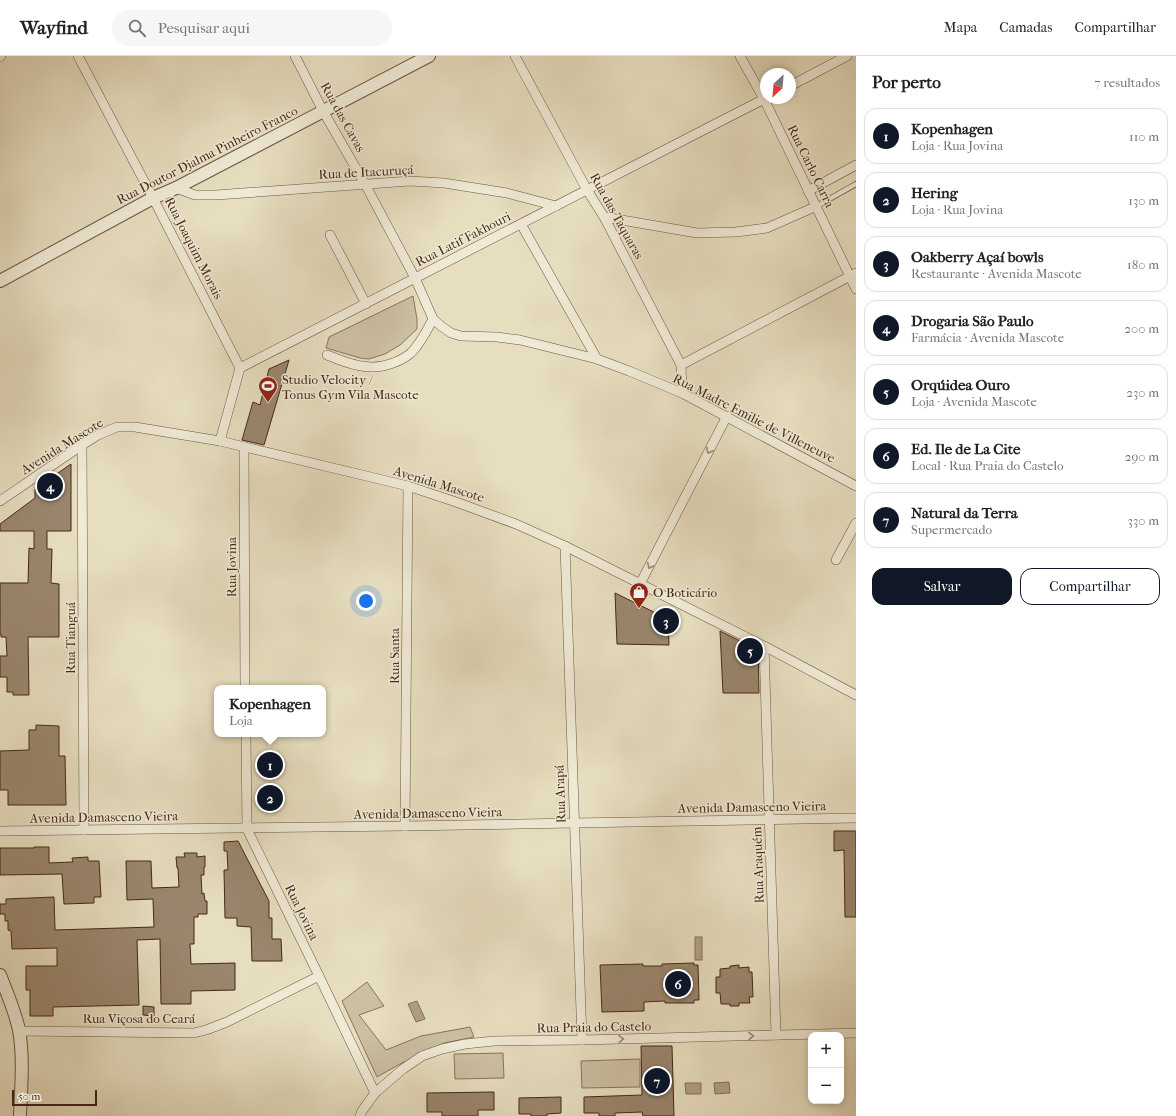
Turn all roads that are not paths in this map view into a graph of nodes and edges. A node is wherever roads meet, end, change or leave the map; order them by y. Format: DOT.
graph roads {
  1 [pos="78,56"];
  2 [pos="295,56"];
  3 [pos="429,56"];
  4 [pos="515,56"];
  5 [pos="740,56"];
  6 [pos="848,56"];
  7 [pos="796,83"];
  8 [pos="760,90"];
  9 [pos="760,101"];
  10 [pos="768,104"];
  11 [pos="323,111"];
  12 [pos="856,165"];
  13 [pos="365,184"];
  14 [pos="856,184"];
  15 [pos="176,188"];
  16 [pos="587,190"];
  17 [pos="808,190"];
  18 [pos="154,198"];
  19 [pos="556,206"];
  20 [pos="817,206"];
  21 [pos="604,217"];
  22 [pos="521,224"];
  23 [pos="330,235"];
  24 [pos="853,275"];
  25 [pos="415,278"];
  26 [pos="0,281"];
  27 [pos="856,289"];
  28 [pos="366,304"];
  29 [pos="433,319"];
  30 [pos="327,356"];
  31 [pos="597,359"];
  32 [pos="681,365"];
  33 [pos="240,368"];
  34 [pos="682,393"];
  35 [pos="727,416"];
  36 [pos="220,441"];
  37 [pos="82,445"];
  38 [pos="244,446"];
  39 [pos="408,486"];
  40 [pos="856,486"];
  41 [pos="0,501"];
  42 [pos="856,523"];
  43 [pos="565,546"];
  44 [pos="836,560"];
  45 [pos="640,584"];
  46 [pos="764,646"];
  47 [pos="245,685"];
  48 [pos="856,695"];
  49 [pos="246,737"];
  50 [pos="856,818"];
  51 [pos="770,820"];
  52 [pos="574,822"];
  53 [pos="405,826"];
  54 [pos="246,829"];
  55 [pos="84,830"];
  56 [pos="0,831"];
  57 [pos="0,975"];
  58 [pos="319,976"];
  59 [pos="19,1031"];
  60 [pos="856,1033"];
  61 [pos="776,1035"];
  62 [pos="582,1040"];
  63 [pos="375,1093"];
  64 [pos="20,1116"];
  65 [pos="360,1116"];
  1 -- 18 [label="street, Rua Joaquim Morais"];
  2 -- 11 [label="street, Rua das Cavas"];
  3 -- 11 [label="street, Rua Doutor Djalma Pinheiro Franco"];
  4 -- 16 [label="street, Rua das Taquaras"];
  5 -- 8 [label="street, Rua Carlo Carra"];
  6 -- 7 [label="street"];
  9 -- 16 [label="street, Rua Latif Fakhouri"];
  10 -- 17 [label="street, Rua Carlo Carra"];
  11 -- 13 [label="street, Rua das Cavas"];
  11 -- 15 [label="street, Rua Doutor Djalma Pinheiro Franco"];
  12 -- 17 [label="street"];
  13 -- 15 [label="street, Rua de Itacuruçá"];
  13 -- 19 [label="street, Rua de Itacuruçá"];
  13 -- 25 [label="street, Rua das Cavas"];
  14 -- 20 [label="lane"];
  15 -- 18 [label="street, Rua Doutor Djalma Pinheiro Franco"];
  16 -- 19 [label="street, Rua Latif Fakhouri"];
  16 -- 21 [label="street, Rua das Taquaras"];
  17 -- 20 [label="street, Rua Carlo Carra"];
  18 -- 26 [label="street, Rua Doutor Djalma Pinheiro Franco"];
  18 -- 33 [label="street, Rua Joaquim Morais"];
  19 -- 22 [label="street, Rua Latif Fakhouri"];
  20 -- 21 [label="street"];
  20 -- 24 [label="street, Rua Carlo Carra"];
  21 -- 32 [label="street, Rua das Taquaras"];
  22 -- 25 [label="street, Rua Latif Fakhouri"];
  22 -- 31 [label="street"];
  23 -- 28 [label="street"];
  24 -- 27 [label="street, Rua Carlo Carra"];
  24 -- 32 [label="street"];
  25 -- 28 [label="street, Rua Latif Fakhouri"];
  25 -- 29 [label="street, Rua das Cavas"];
  28 -- 33 [label="street, Rua Latif Fakhouri"];
  29 -- 30 [label="street"];
  29 -- 31 [label="street, Rua Madre Emilie de Villeneuve"];
  31 -- 34 [label="street, Rua Madre Emilie de Villeneuve"];
  32 -- 34 [label="street, Rua das Taquaras"];
  33 -- 36 [label="street"];
  34 -- 35 [label="street, Rua Madre Emilie de Villeneuve"];
  35 -- 40 [label="street, Rua Madre Emilie de Villeneuve"];
  35 -- 45 [label="street, one-way"];
  36 -- 37 [label="street, Avenida Mascote"];
  36 -- 38 [label="street, Avenida Mascote"];
  37 -- 41 [label="street, Avenida Mascote"];
  37 -- 55 [label="street, Rua Tianguá"];
  38 -- 39 [label="street, Avenida Mascote"];
  38 -- 47 [label="street, Rua Jovina"];
  39 -- 43 [label="street, Avenida Mascote"];
  39 -- 53 [label="street, Rua Santa"];
  42 -- 44 [label="street"];
  43 -- 45 [label="street, Avenida Mascote"];
  43 -- 52 [label="street, Rua Arapá"];
  45 -- 46 [label="street, Avenida Mascote"];
  46 -- 48 [label="street, Avenida Mascote"];
  46 -- 51 [label="street, Rua Araquém"];
  49 -- 54 [label="street, Rua Jovina"];
  50 -- 51 [label="street, Avenida Damasceno Vieira"];
  51 -- 52 [label="street, Avenida Damasceno Vieira"];
  51 -- 61 [label="street, Rua Araquém"];
  52 -- 53 [label="street, Avenida Damasceno Vieira"];
  52 -- 62 [label="street, Rua Arapá"];
  53 -- 54 [label="street, Avenida Damasceno Vieira"];
  54 -- 55 [label="street, Avenida Damasceno Vieira"];
  54 -- 58 [label="street, Rua Jovina"];
  55 -- 56 [label="street, Avenida Damasceno Vieira"];
  57 -- 59 [label="street"];
  58 -- 59 [label="street, Rua Viçosa do Ceará"];
  58 -- 63 [label="street, Rua Jovina"];
  59 -- 64 [label="street"];
  60 -- 61 [label="street, Rua Praia do Castelo"];
  62 -- 61 [label="street, Rua Praia do Castelo, one-way"];
  62 -- 63 [label="street, Rua Praia do Castelo"];
  63 -- 65 [label="street, Rua Praia do Castelo"];
}
